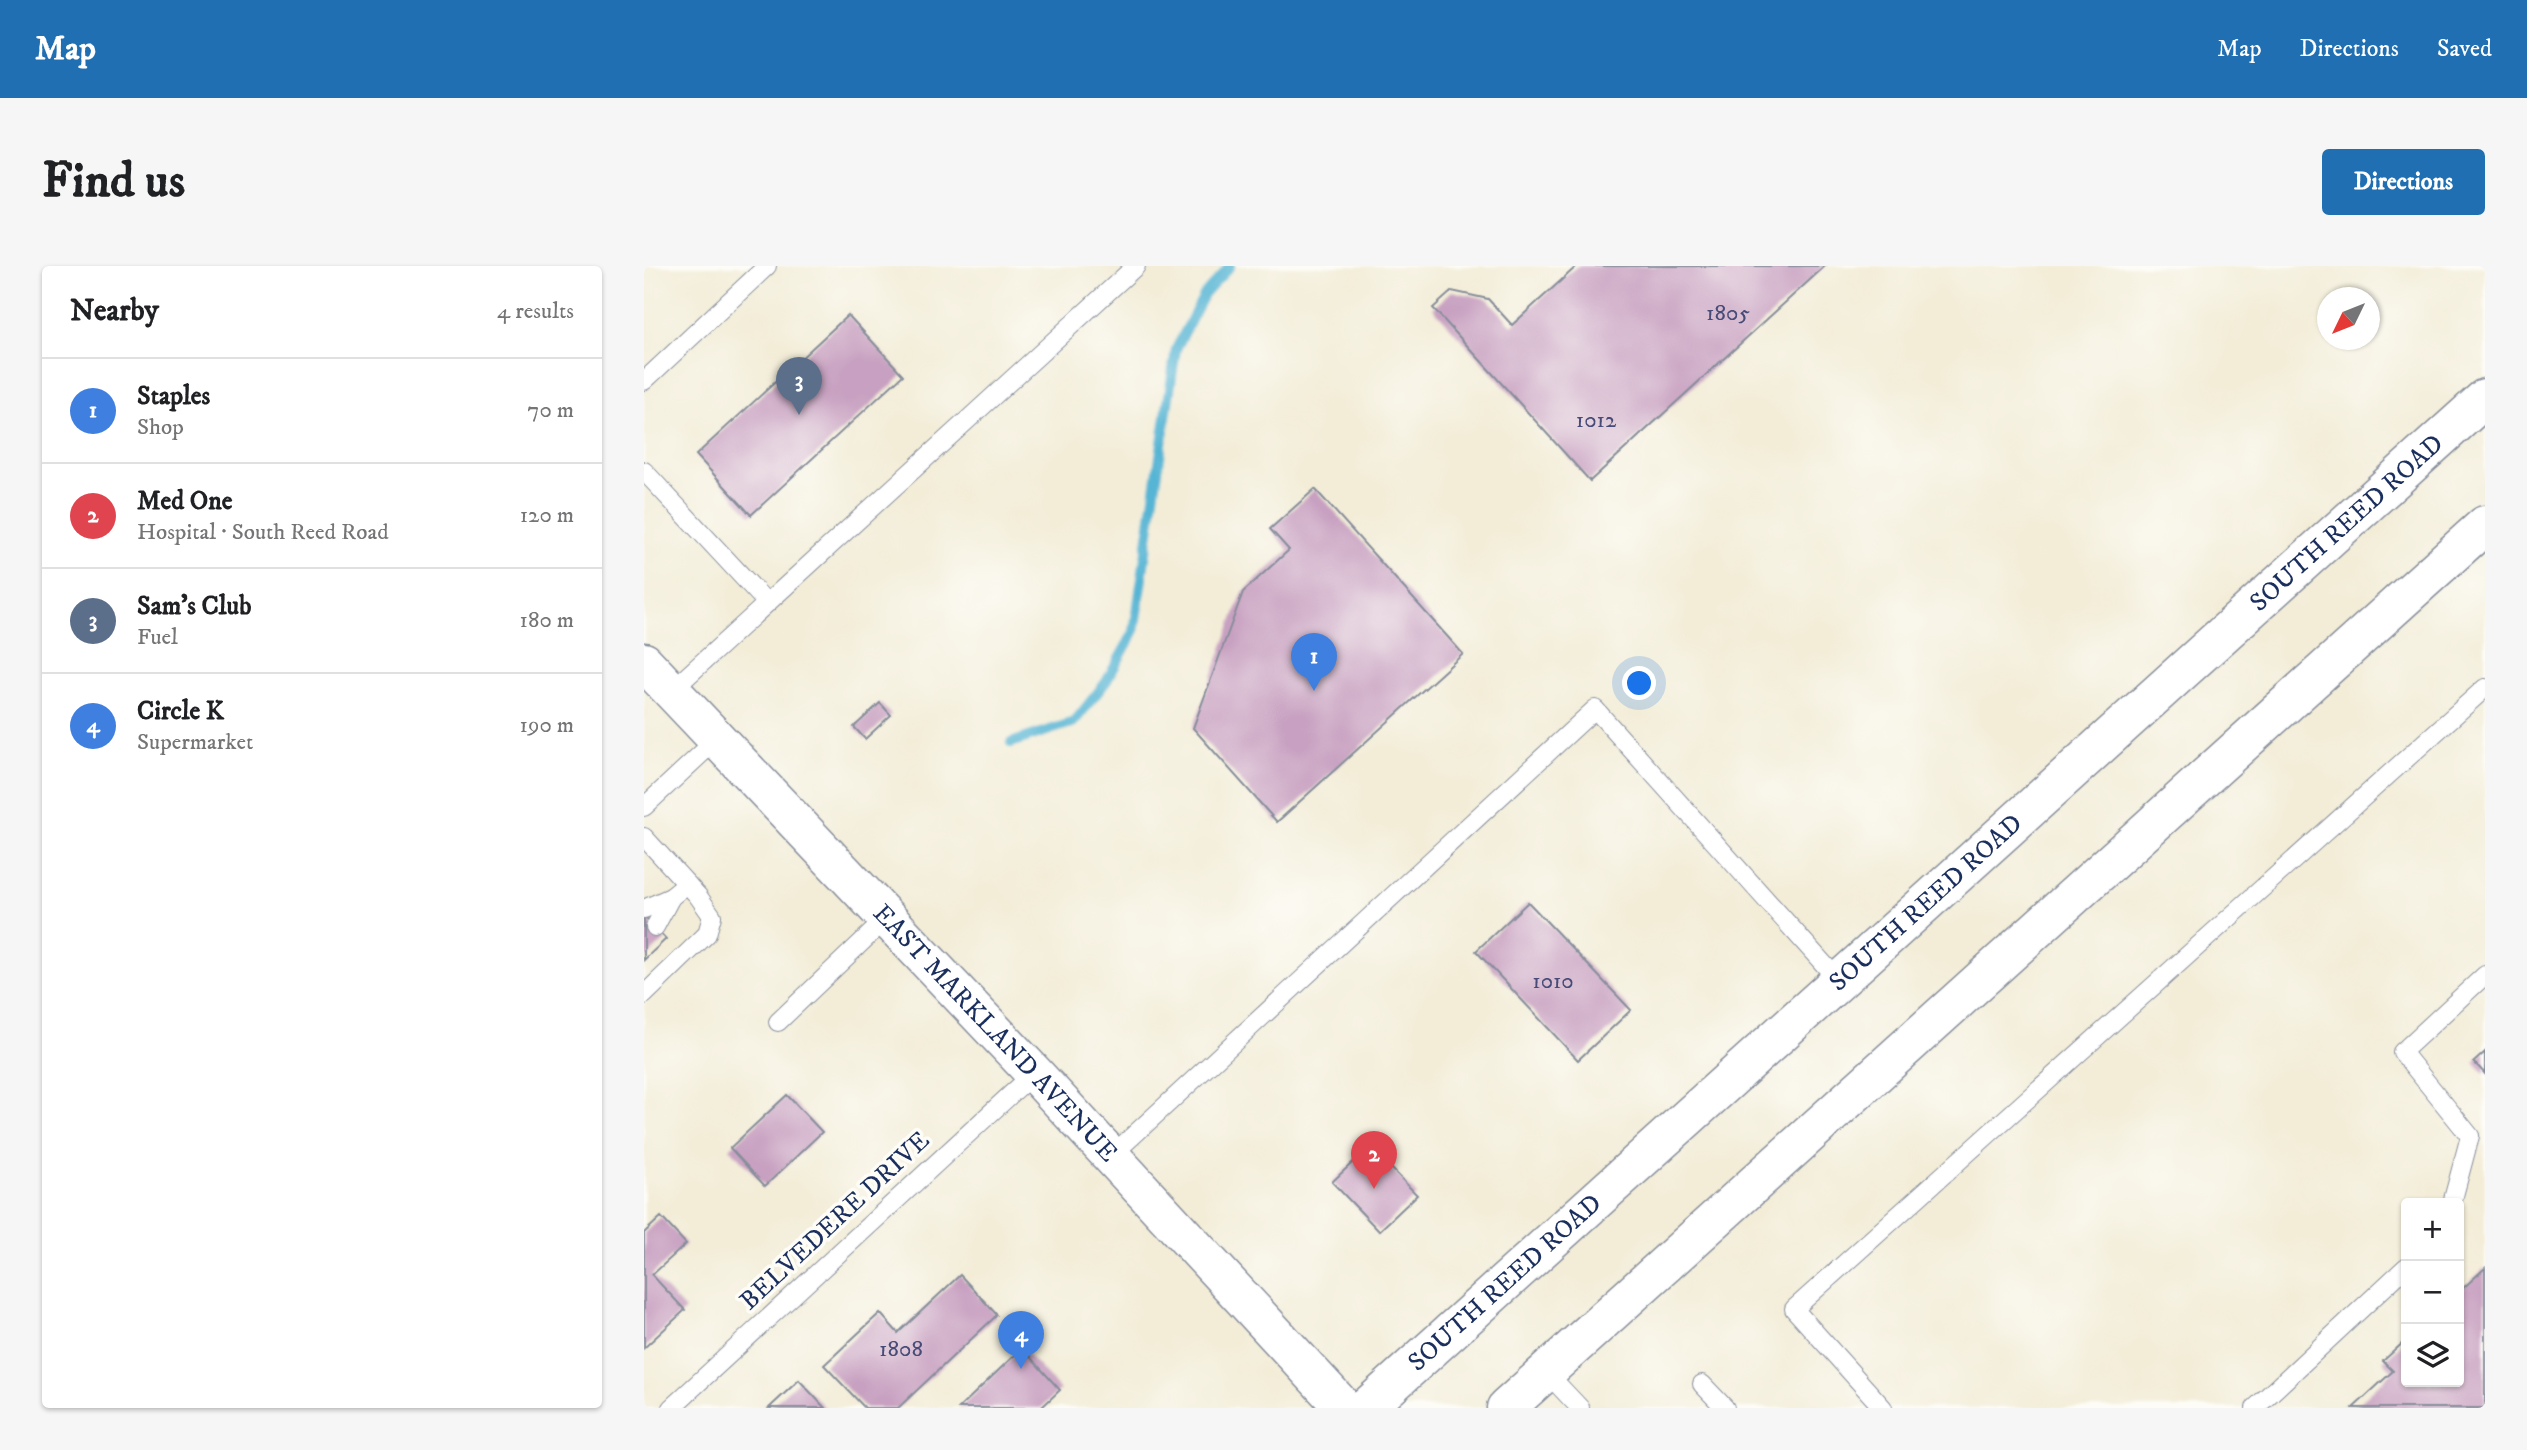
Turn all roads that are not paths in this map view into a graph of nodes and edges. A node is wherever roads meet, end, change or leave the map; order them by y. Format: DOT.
graph roads {
  1 [pos="767,266"];
  2 [pos="1136,266"];
  3 [pos="644,381"];
  4 [pos="2485,398"];
  5 [pos="644,471"];
  6 [pos="2485,525"];
  7 [pos="767,603"];
  8 [pos="644,662"];
  9 [pos="2485,688"];
  10 [pos="671,691"];
  11 [pos="717,739"];
  12 [pos="644,807"];
  13 [pos="644,838"];
  14 [pos="687,884"];
  15 [pos="671,897"];
  16 [pos="644,909"];
  17 [pos="887,918"];
  18 [pos="655,927"];
  19 [pos="2485,975"];
  20 [pos="1839,981"];
  21 [pos="644,995"];
  22 [pos="778,1022"];
  23 [pos="1034,1073"];
  24 [pos="1111,1156"];
  25 [pos="2453,1198"];
  26 [pos="2401,1272"];
  27 [pos="1546,1372"];
  28 [pos="1702,1384"];
  29 [pos="671,1408"];
  30 [pos="1344,1408"];
  31 [pos="1366,1408"];
  32 [pos="1506,1408"];
  33 [pos="1580,1408"];
  34 [pos="1725,1408"];
  35 [pos="1883,1408"];
  36 [pos="2255,1408"];
  1 -- 3 [label="lane"];
  2 -- 7 [label="lane"];
  4 -- 20 [label="main road, SOUTH REED ROAD"];
  5 -- 7 [label="lane"];
  6 -- 27 [label="main road"];
  7 -- 10 [label="lane"];
  8 -- 10 [label="main road, EAST MARKLAND AVENUE"];
  9 -- 35 [label="lane"];
  10 -- 11 [label="main road, EAST MARKLAND AVENUE"];
  11 -- 12 [label="lane"];
  11 -- 17 [label="main road, EAST MARKLAND AVENUE"];
  13 -- 14 [label="lane"];
  14 -- 15 [label="lane"];
  14 -- 21 [label="lane"];
  15 -- 16 [label="lane"];
  15 -- 18 [label="lane"];
  17 -- 22 [label="lane"];
  17 -- 23 [label="main road, EAST MARKLAND AVENUE"];
  19 -- 25 [label="lane"];
  20 -- 24 [label="lane"];
  20 -- 31 [label="main road, SOUTH REED ROAD"];
  23 -- 24 [label="main road, EAST MARKLAND AVENUE"];
  23 -- 29 [label="lane, BELVEDERE DRIVE"];
  24 -- 30 [label="main road, EAST MARKLAND AVENUE"];
  26 -- 36 [label="lane"];
  27 -- 32 [label="main road"];
  27 -- 33 [label="lane"];
  28 -- 34 [label="lane"];
}
